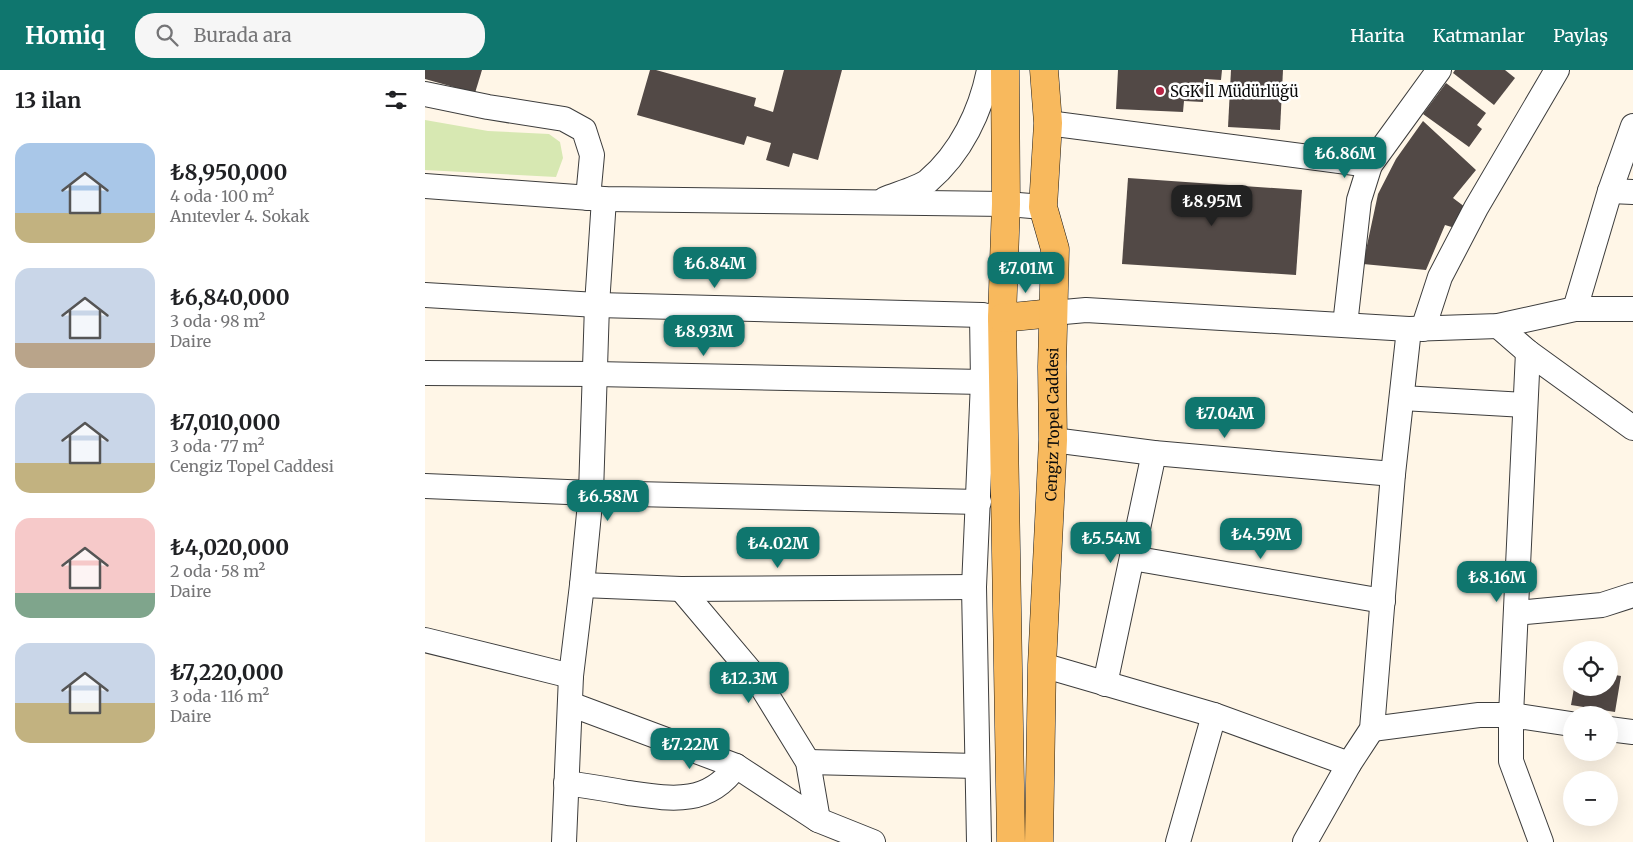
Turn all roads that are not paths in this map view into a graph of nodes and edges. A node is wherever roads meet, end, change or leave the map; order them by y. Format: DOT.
graph roads {
  1 [pos="989,70"];
  2 [pos="1005,70"];
  3 [pos="1044,70"];
  4 [pos="1439,70"];
  5 [pos="1557,70"];
  6 [pos="425,94"];
  7 [pos="1048,123"];
  8 [pos="1633,126"];
  9 [pos="1370,164"];
  10 [pos="425,186"];
  11 [pos="1622,191"];
  12 [pos="596,198"];
  13 [pos="876,203"];
  14 [pos="1006,204"];
  15 [pos="1043,207"];
  16 [pos="425,296"];
  17 [pos="597,305"];
  18 [pos="1575,309"];
  19 [pos="1633,310"];
  20 [pos="1053,313"];
  21 [pos="992,316"];
  22 [pos="1345,325"];
  23 [pos="1498,326"];
  24 [pos="1416,329"];
  25 [pos="1528,352"];
  26 [pos="425,373"];
  27 [pos="595,374"];
  28 [pos="983,382"];
  29 [pos="1402,398"];
  30 [pos="1525,406"];
  31 [pos="1633,428"];
  32 [pos="1053,440"];
  33 [pos="1154,453"];
  34 [pos="1393,474"];
  35 [pos="425,486"];
  36 [pos="591,493"];
  37 [pos="979,502"];
  38 [pos="1132,558"];
  39 [pos="582,585"];
  40 [pos="974,587"];
  41 [pos="681,589"];
  42 [pos="1633,595"];
  43 [pos="1383,601"];
  44 [pos="1516,613"];
  45 [pos="425,640"];
  46 [pos="1042,665"];
  47 [pos="571,676"];
  48 [pos="1105,684"];
  49 [pos="570,704"];
  50 [pos="1214,715"];
  51 [pos="1511,715"];
  52 [pos="1563,723"];
  53 [pos="1372,729"];
  54 [pos="1618,730"];
  55 [pos="1633,732"];
  56 [pos="808,762"];
  57 [pos="1349,764"];
  58 [pos="736,766"];
  59 [pos="977,766"];
  60 [pos="566,783"];
  61 [pos="818,820"];
  62 [pos="564,842"];
  63 [pos="873,842"];
  64 [pos="979,842"];
  65 [pos="1011,842"];
  66 [pos="1039,842"];
  67 [pos="1178,842"];
  68 [pos="1305,842"];
  69 [pos="1541,842"];
  1 -- 13 [label="street"];
  2 -- 14 [label="main road"];
  3 -- 7 [label="main road, Cengiz Topel Caddesi"];
  4 -- 9 [label="street"];
  5 -- 24 [label="street"];
  6 -- 12 [label="street"];
  7 -- 9 [label="street"];
  7 -- 15 [label="main road, Cengiz Topel Caddesi"];
  8 -- 11 [label="street"];
  9 -- 22 [label="street"];
  10 -- 12 [label="street"];
  11 -- 18 [label="street"];
  12 -- 13 [label="street"];
  12 -- 17 [label="street"];
  13 -- 14 [label="street"];
  14 -- 15 [label="street"];
  14 -- 21 [label="main road"];
  15 -- 20 [label="main road, Cengiz Topel Caddesi"];
  16 -- 17 [label="street"];
  17 -- 21 [label="street"];
  17 -- 27 [label="street"];
  18 -- 19 [label="street"];
  18 -- 23 [label="street"];
  20 -- 21 [label="main road"];
  20 -- 22 [label="street"];
  20 -- 32 [label="main road, Cengiz Topel Caddesi"];
  21 -- 28 [label="street"];
  21 -- 65 [label="main road"];
  22 -- 24 [label="street"];
  23 -- 24 [label="street"];
  23 -- 25 [label="street"];
  24 -- 29 [label="street"];
  25 -- 30 [label="street"];
  25 -- 31 [label="street"];
  26 -- 27 [label="street"];
  27 -- 28 [label="street"];
  27 -- 36 [label="street"];
  28 -- 37 [label="street"];
  29 -- 30 [label="street"];
  29 -- 34 [label="street"];
  30 -- 44 [label="street"];
  32 -- 33 [label="street"];
  32 -- 46 [label="main road, Cengiz Topel Caddesi"];
  33 -- 34 [label="street"];
  33 -- 38 [label="street"];
  34 -- 43 [label="street"];
  35 -- 36 [label="street"];
  36 -- 37 [label="street"];
  36 -- 39 [label="street"];
  37 -- 40 [label="street"];
  38 -- 43 [label="street"];
  38 -- 48 [label="street"];
  39 -- 41 [label="street"];
  39 -- 47 [label="street"];
  40 -- 41 [label="street"];
  40 -- 59 [label="street"];
  41 -- 56 [label="street"];
  42 -- 44 [label="street"];
  43 -- 53 [label="street"];
  44 -- 51 [label="street"];
  45 -- 47 [label="street"];
  46 -- 48 [label="street"];
  46 -- 66 [label="main road, Cengiz Topel Caddesi"];
  47 -- 49 [label="street"];
  48 -- 50 [label="street"];
  49 -- 58 [label="street"];
  49 -- 60 [label="street"];
  50 -- 57 [label="street"];
  50 -- 67 [label="street"];
  51 -- 52 [label="street"];
  51 -- 53 [label="street"];
  51 -- 69 [label="street"];
  53 -- 57 [label="street"];
  54 -- 55 [label="street"];
  56 -- 59 [label="street"];
  56 -- 61 [label="street"];
  57 -- 68 [label="street"];
  58 -- 60 [label="street"];
  58 -- 61 [label="street"];
  59 -- 64 [label="street"];
  60 -- 62 [label="street"];
  61 -- 63 [label="street"];
}
